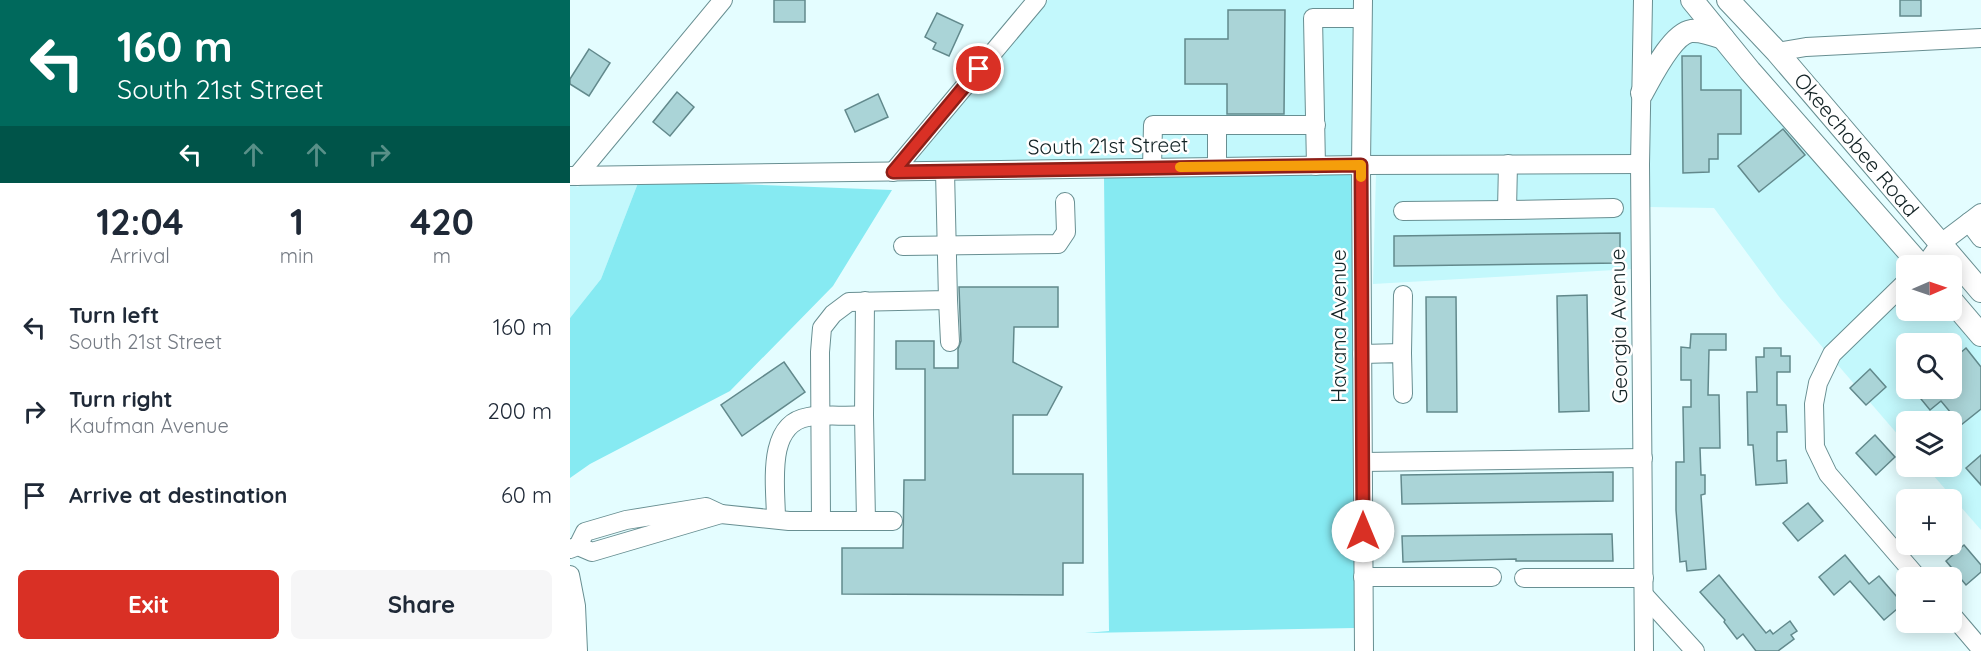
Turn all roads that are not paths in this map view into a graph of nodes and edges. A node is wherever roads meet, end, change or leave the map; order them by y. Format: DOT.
graph roads {
  1 [pos="723,0"];
  2 [pos="1037,0"];
  3 [pos="1642,0"];
  4 [pos="1692,0"];
  5 [pos="1728,0"];
  6 [pos="1363,9"];
  7 [pos="1723,38"];
  8 [pos="1981,38"];
  9 [pos="1777,52"];
  10 [pos="1642,93"];
  11 [pos="1217,125"];
  12 [pos="1316,125"];
  13 [pos="1508,164"];
  14 [pos="1640,164"];
  15 [pos="1317,165"];
  16 [pos="1361,165"];
  17 [pos="1216,167"];
  18 [pos="1152,168"];
  19 [pos="945,171"];
  20 [pos="893,172"];
  21 [pos="573,176"];
  22 [pos="1065,202"];
  23 [pos="1614,208"];
  24 [pos="1508,210"];
  25 [pos="1403,211"];
  26 [pos="1975,218"];
  27 [pos="1981,238"];
  28 [pos="1940,244"];
  29 [pos="946,245"];
  30 [pos="903,246"];
  31 [pos="1912,255"];
  32 [pos="1931,255"];
  33 [pos="1981,291"];
  34 [pos="1896,292"];
  35 [pos="1403,295"];
  36 [pos="948,300"];
  37 [pos="865,301"];
  38 [pos="1962,312"];
  39 [pos="1981,334"];
  40 [pos="950,342"];
  41 [pos="1402,353"];
  42 [pos="1362,354"];
  43 [pos="1403,394"];
  44 [pos="864,415"];
  45 [pos="821,417"];
  46 [pos="1643,458"];
  47 [pos="1363,462"];
  48 [pos="776,519"];
  49 [pos="821,520"];
  50 [pos="866,520"];
  51 [pos="892,520"];
  52 [pos="574,548"];
  53 [pos="1908,567"];
  54 [pos="570,574"];
  55 [pos="1492,577"];
  56 [pos="1363,578"];
  57 [pos="1524,578"];
  58 [pos="1644,587"];
  59 [pos="1962,627"];
  60 [pos="1981,649"];
  61 [pos="578,651"];
  62 [pos="1364,651"];
  63 [pos="1644,651"];
  64 [pos="1695,651"];
  1 -- 21 [label="street"];
  2 -- 20 [label="street"];
  3 -- 10 [label="street, Georgia Avenue"];
  4 -- 7 [label="main road, Okeechobee Road"];
  5 -- 9 [label="main road, Okeechobee Road"];
  6 -- 12 [label="street"];
  6 -- 16 [label="street, Havana Avenue"];
  7 -- 10 [label="main road"];
  7 -- 31 [label="main road, Okeechobee Road"];
  8 -- 9 [label="street"];
  9 -- 28 [label="main road, Okeechobee Road"];
  10 -- 14 [label="street, Georgia Avenue"];
  11 -- 12 [label="street"];
  11 -- 17 [label="street"];
  11 -- 18 [label="street"];
  12 -- 15 [label="street"];
  13 -- 14 [label="street, South 21st Street"];
  13 -- 16 [label="street, South 21st Street"];
  13 -- 24 [label="street"];
  14 -- 46 [label="street, Georgia Avenue"];
  15 -- 16 [label="street, South 21st Street"];
  15 -- 17 [label="street, South 21st Street"];
  16 -- 42 [label="street, Havana Avenue"];
  17 -- 18 [label="street, South 21st Street"];
  18 -- 19 [label="street, South 21st Street"];
  19 -- 20 [label="street, South 21st Street"];
  19 -- 29 [label="street"];
  20 -- 21 [label="street, South 21st Street"];
  22 -- 29 [label="street"];
  23 -- 24 [label="street"];
  24 -- 25 [label="street"];
  26 -- 27 [label="street"];
  26 -- 28 [label="street"];
  28 -- 32 [label="street"];
  28 -- 33 [label="main road, Okeechobee Road"];
  29 -- 30 [label="street"];
  29 -- 36 [label="street"];
  34 -- 53 [label="street"];
  35 -- 41 [label="street"];
  36 -- 37 [label="street"];
  36 -- 40 [label="street"];
  37 -- 44 [label="street"];
  37 -- 45 [label="street"];
  38 -- 39 [label="main road"];
  41 -- 42 [label="street"];
  41 -- 43 [label="street"];
  42 -- 47 [label="street, Havana Avenue"];
  44 -- 45 [label="street"];
  44 -- 50 [label="street"];
  45 -- 48 [label="street"];
  45 -- 49 [label="street"];
  46 -- 47 [label="street"];
  46 -- 58 [label="street, Georgia Avenue"];
  47 -- 56 [label="street, Havana Avenue"];
  48 -- 49 [label="street"];
  48 -- 52 [label="street"];
  49 -- 50 [label="street"];
  50 -- 51 [label="street"];
  54 -- 61 [label="street"];
  55 -- 56 [label="street"];
  56 -- 62 [label="street, Havana Avenue"];
  57 -- 58 [label="street"];
  58 -- 63 [label="street, Georgia Avenue"];
  58 -- 64 [label="street"];
  59 -- 60 [label="street"];
}
